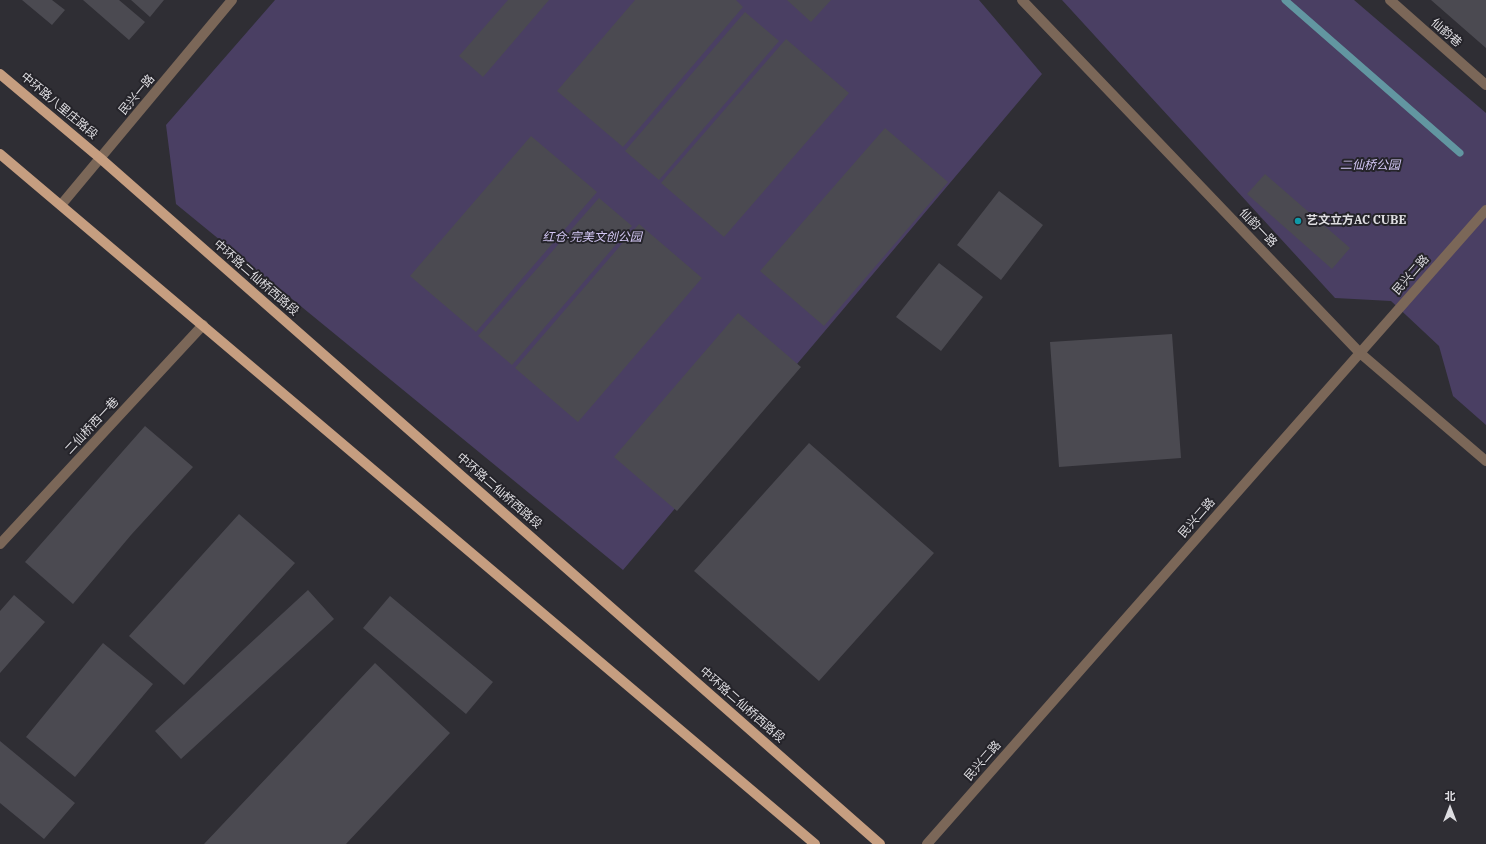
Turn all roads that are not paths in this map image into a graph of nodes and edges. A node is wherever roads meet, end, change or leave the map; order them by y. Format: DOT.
graph roads {
  1 [pos="232,0"];
  2 [pos="1022,0"];
  3 [pos="1390,0"];
  4 [pos="0,74"];
  5 [pos="1486,85"];
  6 [pos="0,154"];
  7 [pos="100,158"];
  8 [pos="61,205"];
  9 [pos="1486,210"];
  10 [pos="203,325"];
  11 [pos="1360,353"];
  12 [pos="1486,461"];
  13 [pos="0,544"];
  14 [pos="815,844"];
  15 [pos="880,844"];
  16 [pos="927,844"];
  1 -- 7 [label="street, 民兴一路"];
  2 -- 11 [label="street, 仙韵一路"];
  3 -- 5 [label="street, 仙韵巷"];
  4 -- 7 [label="main road, 中环路八里庄路段"];
  6 -- 8 [label="main road"];
  7 -- 8 [label="street, 民兴一路"];
  7 -- 15 [label="main road, 中环路二仙桥西路段"];
  8 -- 10 [label="main road"];
  9 -- 11 [label="street, 民兴二路"];
  10 -- 13 [label="street, 二仙桥西一巷"];
  10 -- 14 [label="main road"];
  11 -- 12 [label="street, 仙韵一路"];
  11 -- 16 [label="street, 民兴二路"];
}
